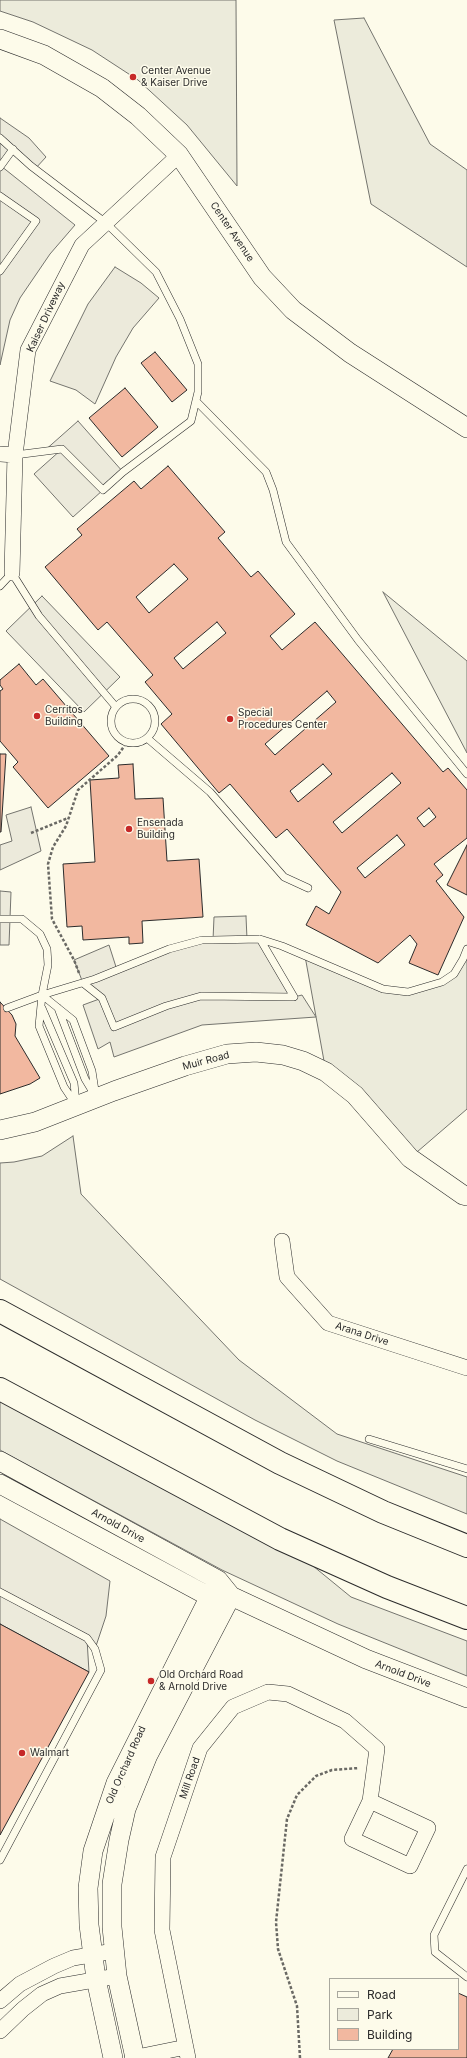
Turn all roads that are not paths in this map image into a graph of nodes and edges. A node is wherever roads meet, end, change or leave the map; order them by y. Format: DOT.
graph roads {
  1 [pos="0,39"];
  2 [pos="0,138"];
  3 [pos="13,150"];
  4 [pos="179,155"];
  5 [pos="0,167"];
  6 [pos="0,196"];
  7 [pos="106,223"];
  8 [pos="0,271"];
  9 [pos="196,401"];
  10 [pos="467,428"];
  11 [pos="0,454"];
  12 [pos="15,455"];
  13 [pos="12,573"];
  14 [pos="0,586"];
  15 [pos="116,707"];
  16 [pos="147,738"];
  17 [pos="467,774"];
  18 [pos="308,888"];
  19 [pos="0,919"];
  20 [pos="260,938"];
  21 [pos="467,949"];
  22 [pos="83,983"];
  23 [pos="42,995"];
  24 [pos="41,1007"];
  25 [pos="7,1008"];
  26 [pos="96,1098"];
  27 [pos="76,1105"];
  28 [pos="0,1130"];
  29 [pos="467,1196"];
  30 [pos="282,1241"];
  31 [pos="0,1312"];
  32 [pos="467,1368"];
  33 [pos="0,1389"];
  34 [pos="369,1439"];
  35 [pos="0,1461"];
  36 [pos="467,1468"];
  37 [pos="0,1484"];
  38 [pos="467,1546"];
  39 [pos="218,1580"];
  40 [pos="0,1592"];
  41 [pos="208,1596"];
  42 [pos="231,1596"];
  43 [pos="467,1618"];
  44 [pos="467,1698"];
  45 [pos="370,1801"];
  46 [pos="0,1860"];
  47 [pos="467,1869"];
  48 [pos="114,1951"];
  49 [pos="92,1954"];
  50 [pos="118,1976"];
  51 [pos="467,1977"];
  52 [pos="96,1979"];
  53 [pos="0,2001"];
  54 [pos="0,2031"];
  55 [pos="187,2052"];
  56 [pos="112,2058"];
  57 [pos="134,2058"];
  1 -- 4 [label="street, Center Avenue"];
  2 -- 3 [label="lane"];
  3 -- 5 [label="lane"];
  3 -- 7 [label="lane"];
  4 -- 7 [label="street, Kaiser Driveway"];
  4 -- 10 [label="street, Center Avenue"];
  6 -- 8 [label="lane"];
  7 -- 9 [label="lane"];
  7 -- 12 [label="street, Kaiser Driveway"];
  9 -- 12 [label="lane"];
  9 -- 17 [label="lane"];
  11 -- 12 [label="street"];
  12 -- 13 [label="street, Kaiser Driveway"];
  13 -- 14 [label="lane"];
  13 -- 15 [label="lane"];
  15 -- 16 [label="lane"];
  15 -- 16 [label="lane"];
  16 -- 18 [label="lane"];
  19 -- 23 [label="lane"];
  20 -- 21 [label="lane"];
  20 -- 22 [label="lane"];
  20 -- 22 [label="lane"];
  22 -- 23 [label="lane"];
  23 -- 24 [label="lane"];
  23 -- 25 [label="lane"];
  23 -- 26 [label="lane"];
  24 -- 27 [label="lane"];
  24 -- 27 [label="lane"];
  26 -- 27 [label="street, Muir Road"];
  26 -- 29 [label="street, Muir Road"];
  27 -- 28 [label="street, Muir Road"];
  30 -- 32 [label="street, Arana Drive"];
  31 -- 38 [label="highway"];
  33 -- 43 [label="highway"];
  34 -- 36 [label="lane"];
  35 -- 39 [label="street, Arnold Drive"];
  37 -- 41 [label="street, Arnold Drive"];
  39 -- 41 [label="street, Old Orchard Road"];
  39 -- 42 [label="street, Arnold Drive"];
  40 -- 46 [label="lane"];
  41 -- 42 [label="street, Arnold Drive"];
  41 -- 49 [label="street, Old Orchard Road"];
  42 -- 44 [label="street, Arnold Drive"];
  42 -- 48 [label="street, Old Orchard Road"];
  45 -- 45 [label="street, Mill Road"];
  45 -- 55 [label="street, Mill Road"];
  47 -- 51 [label="lane"];
  48 -- 49 [label="street"];
  48 -- 50 [label="street, Old Orchard Road"];
  49 -- 52 [label="street, Old Orchard Road"];
  49 -- 53 [label="street"];
  50 -- 52 [label="street"];
  50 -- 57 [label="street, Old Orchard Road"];
  52 -- 54 [label="street"];
  52 -- 56 [label="street, Old Orchard Road"];
  55 -- 57 [label="street, Mill Road"];
}
